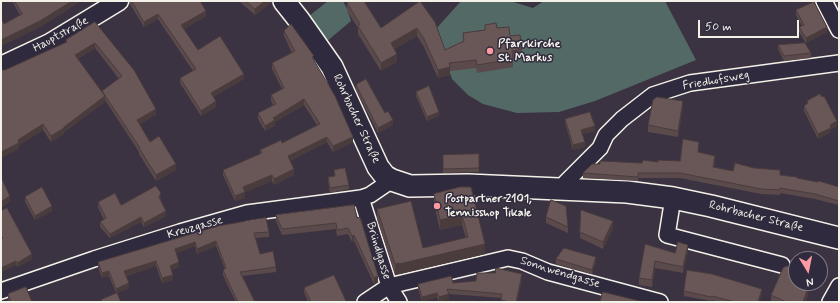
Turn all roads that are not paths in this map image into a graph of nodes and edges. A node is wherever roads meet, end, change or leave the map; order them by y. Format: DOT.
graph roads {
  1 [pos="119,1"];
  2 [pos="284,1"];
  3 [pos="824,1"];
  4 [pos="839,30"];
  5 [pos="839,63"];
  6 [pos="1,66"];
  7 [pos="392,180"];
  8 [pos="563,189"];
  9 [pos="361,198"];
  10 [pos="673,198"];
  11 [pos="839,238"];
  12 [pos="782,265"];
  13 [pos="389,286"];
  14 [pos="839,286"];
  15 [pos="1,291"];
  16 [pos="365,302"];
  17 [pos="399,302"];
  18 [pos="660,302"];
  19 [pos="830,302"];
  1 -- 6 [label="street, Hauptstraße"];
  2 -- 7 [label="main road, Rohrbacher Straße"];
  3 -- 4 [label="street"];
  5 -- 8 [label="street, Friedhofsweg"];
  7 -- 8 [label="main road, Rohrbacher Straße"];
  7 -- 9 [label="street, Kreuzgasse"];
  8 -- 10 [label="main road, Rohrbacher Straße"];
  9 -- 13 [label="street, Bründlgasse"];
  9 -- 15 [label="street, Kreuzgasse"];
  10 -- 11 [label="main road, Rohrbacher Straße"];
  10 -- 12 [label="street"];
  13 -- 16 [label="street"];
  13 -- 17 [label="street, Bründlgasse"];
  13 -- 18 [label="street, Sonnwendgasse"];
  14 -- 19 [label="street"];
}
